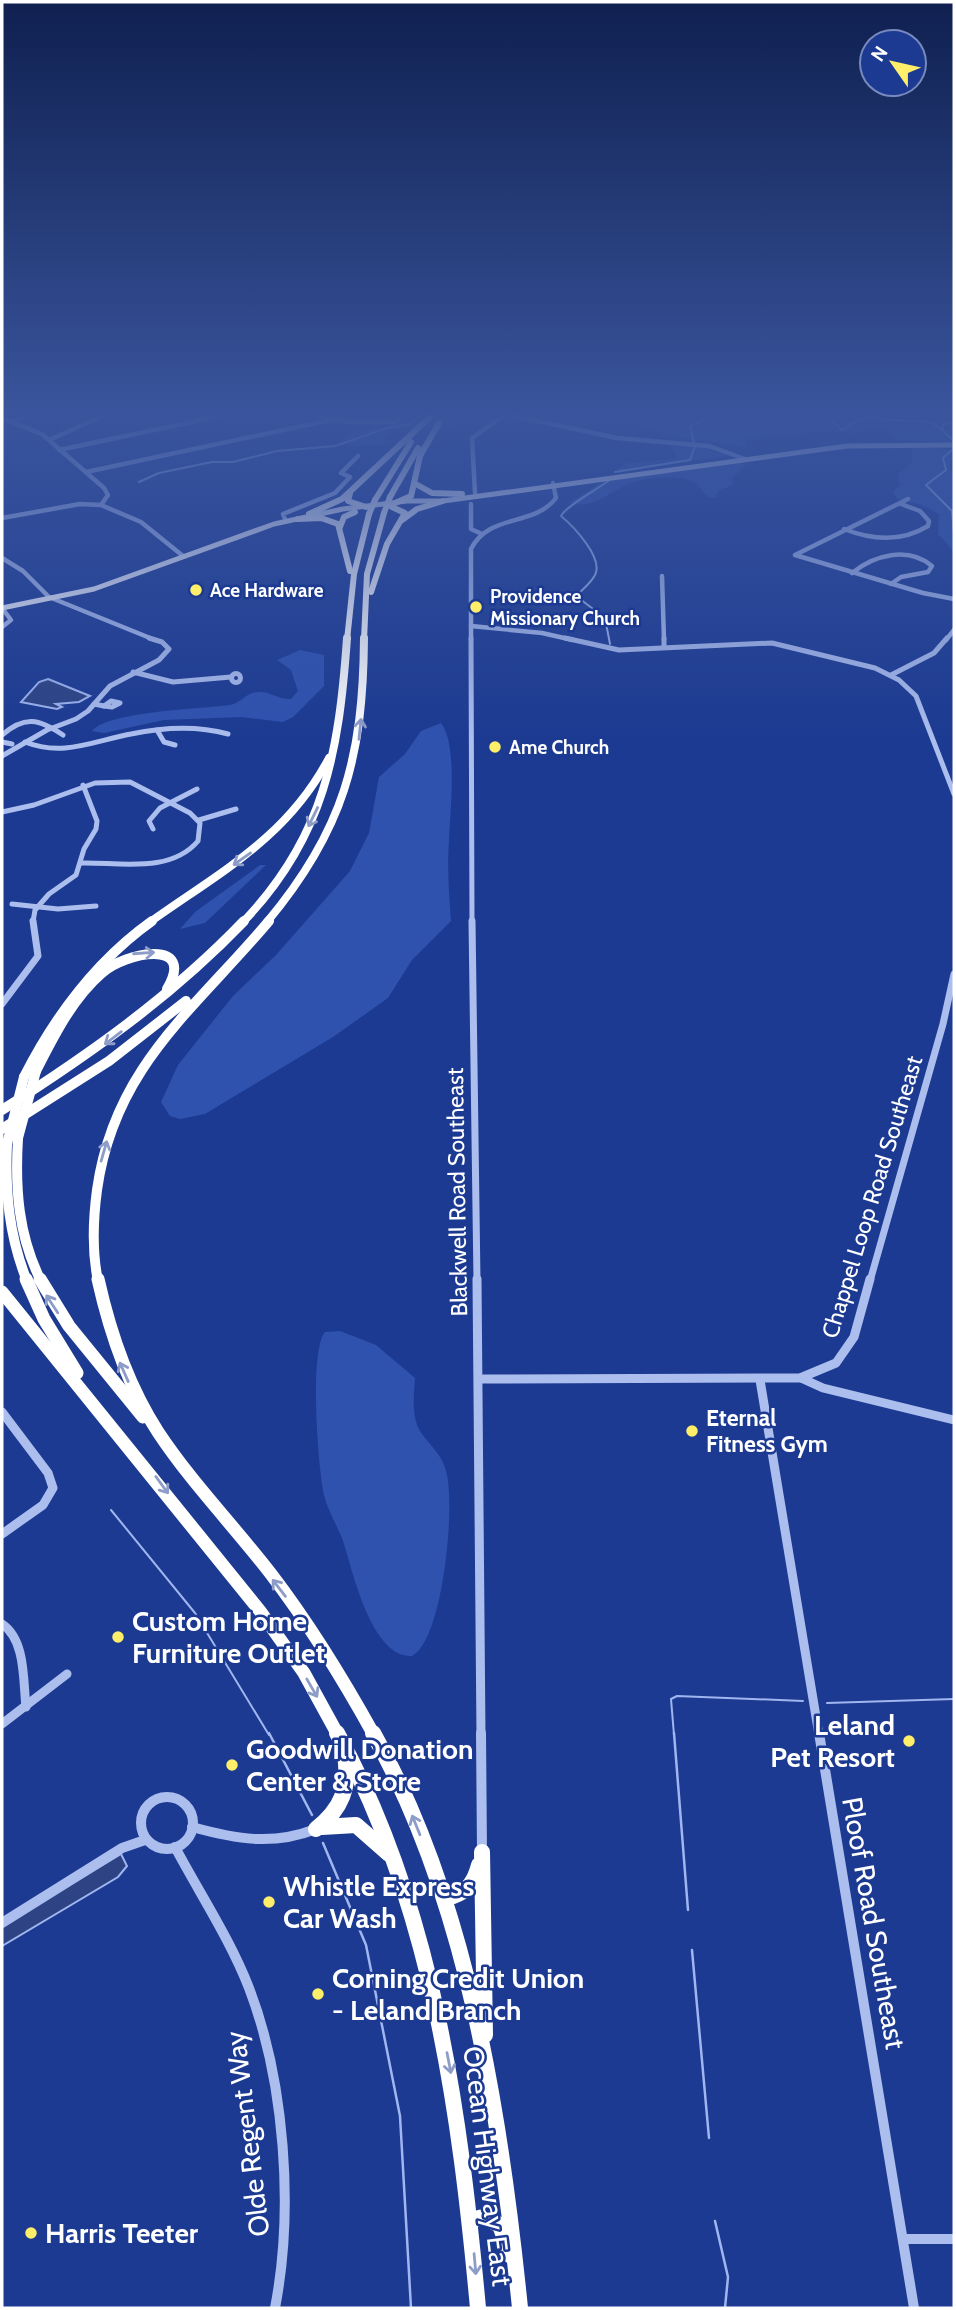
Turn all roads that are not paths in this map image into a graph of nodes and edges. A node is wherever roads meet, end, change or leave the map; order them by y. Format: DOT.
graph roads {
  1 [pos="143,524"];
  2 [pos="267,524"];
  3 [pos="271,524"];
  4 [pos="280,524"];
  5 [pos="333,524"];
  6 [pos="340,524"];
  7 [pos="366,524"];
  8 [pos="381,524"];
  9 [pos="400,524"];
  10 [pos="471,524"];
  11 [pos="500,524"];
  12 [pos="856,524"];
  13 [pos="928,524"];
  14 [pos="340,527"];
  15 [pos="844,529"];
  16 [pos="482,534"];
  17 [pos="234,536"];
  18 [pos="181,555"];
  19 [pos="2,558"];
  20 [pos="852,573"];
  21 [pos="662,576"];
  22 [pos="891,584"];
  23 [pos="350,595"];
  24 [pos="51,598"];
  25 [pos="954,599"];
  26 [pos="2,607"];
  27 [pos="365,615"];
  28 [pos="471,626"];
  29 [pos="2,627"];
  30 [pos="954,630"];
  31 [pos="664,647"];
  32 [pos="133,672"];
  33 [pos="891,675"];
  34 [pos="231,677"];
  35 [pos="94,704"];
  36 [pos="103,706"];
  37 [pos="52,727"];
  38 [pos="339,729"];
  39 [pos="157,730"];
  40 [pos="2,734"];
  41 [pos="228,734"];
  42 [pos="64,736"];
  43 [pos="2,742"];
  44 [pos="25,742"];
  45 [pos="12,744"];
  46 [pos="175,745"];
  47 [pos="2,756"];
  48 [pos="83,785"];
  49 [pos="197,789"];
  50 [pos="954,794"];
  51 [pos="170,802"];
  52 [pos="236,809"];
  53 [pos="2,812"];
  54 [pos="199,820"];
  55 [pos="153,829"];
  56 [pos="81,863"];
  57 [pos="12,904"];
  58 [pos="96,906"];
  59 [pos="37,907"];
  60 [pos="252,939"];
  61 [pos="954,974"];
  62 [pos="2,1004"];
  63 [pos="132,1024"];
  64 [pos="2,1110"];
  65 [pos="2,1129"];
  66 [pos="12,1141"];
  67 [pos="2,1292"];
  68 [pos="800,1378"];
  69 [pos="479,1379"];
  70 [pos="760,1381"];
  71 [pos="2,1412"];
  72 [pos="104,1413"];
  73 [pos="954,1420"];
  74 [pos="158,1432"];
  75 [pos="2,1534"];
  76 [pos="2,1624"];
  77 [pos="67,1674"];
  78 [pos="26,1707"];
  79 [pos="2,1724"];
  80 [pos="341,1739"];
  81 [pos="192,1827"];
  82 [pos="316,1829"];
  83 [pos="145,1840"];
  84 [pos="175,1847"];
  85 [pos="482,1853"];
  86 [pos="394,1858"];
  87 [pos="440,1889"];
  88 [pos="2,1923"];
  89 [pos="486,2059"];
  90 [pos="471,2220"];
  91 [pos="904,2239"];
  92 [pos="954,2239"];
  93 [pos="517,2272"];
  94 [pos="275,2308"];
  95 [pos="478,2308"];
  96 [pos="520,2308"];
  97 [pos="914,2308"];
  1 -- 18 [label="street"];
  2 -- 18 [label="main road"];
  3 -- 17 [label="main road"];
  4 -- 17 [label="main road"];
  5 -- 14 [label="highway"];
  6 -- 14 [label="highway"];
  7 -- 23 [label="highway, bridge"];
  8 -- 27 [label="highway, bridge"];
  9 -- 27 [label="highway"];
  10 -- 16 [label="street"];
  11 -- 16 [label="street"];
  12 -- 15 [label="street"];
  13 -- 15 [label="street"];
  14 -- 23 [label="highway"];
  15 -- 20 [label="street"];
  16 -- 28 [label="street, Blackwell Road Southeast"];
  17 -- 18 [label="main road"];
  18 -- 24 [label="main road"];
  19 -- 24 [label="street"];
  20 -- 22 [label="street"];
  20 -- 22 [label="street"];
  21 -- 31 [label="street"];
  22 -- 25 [label="street"];
  23 -- 38 [label="highway"];
  24 -- 26 [label="main road"];
  24 -- 32 [label="street"];
  26 -- 29 [label="street"];
  60 -- 27 [label="highway, one-way"];
  28 -- 31 [label="street"];
  28 -- 69 [label="street, Blackwell Road Southeast"];
  30 -- 33 [label="street"];
  31 -- 33 [label="street"];
  32 -- 34 [label="street"];
  32 -- 35 [label="street"];
  33 -- 50 [label="street"];
  35 -- 36 [label="street"];
  35 -- 37 [label="street"];
  37 -- 40 [label="street"];
  37 -- 42 [label="street"];
  37 -- 44 [label="street"];
  38 -- 63 [label="highway, one-way"];
  38 -- 66 [label="highway, one-way, bridge"];
  39 -- 41 [label="street"];
  39 -- 44 [label="street"];
  39 -- 46 [label="street"];
  43 -- 45 [label="street"];
  44 -- 47 [label="street"];
  48 -- 51 [label="street"];
  48 -- 53 [label="street"];
  48 -- 56 [label="street"];
  49 -- 51 [label="street"];
  51 -- 54 [label="street"];
  51 -- 55 [label="street"];
  52 -- 54 [label="street"];
  54 -- 56 [label="street"];
  56 -- 59 [label="street"];
  57 -- 59 [label="street"];
  58 -- 59 [label="street"];
  59 -- 62 [label="street"];
  60 -- 65 [label="highway"];
  74 -- 60 [label="highway, one-way"];
  61 -- 68 [label="street, Chappel Loop Road Southeast"];
  63 -- 64 [label="highway, one-way"];
  66 -- 63 [label="highway, one-way, bridge"];
  66 -- 72 [label="highway"];
  74 -- 66 [label="highway, one-way"];
  67 -- 72 [label="highway"];
  68 -- 70 [label="street, Chappel Loop Road Southeast"];
  68 -- 73 [label="street"];
  69 -- 70 [label="street, Chappel Loop Road Southeast"];
  69 -- 85 [label="street, Blackwell Road Southeast"];
  70 -- 91 [label="street, Ploof Road Southeast"];
  71 -- 75 [label="street"];
  72 -- 80 [label="highway, Ocean Highway East, one-way"];
  87 -- 74 [label="highway, Ocean Highway East, one-way"];
  76 -- 78 [label="street"];
  77 -- 78 [label="street"];
  78 -- 79 [label="street"];
  80 -- 82 [label="highway"];
  80 -- 86 [label="highway, Ocean Highway East"];
  81 -- 82 [label="street"];
  81 -- 83 [label="street"];
  81 -- 84 [label="street"];
  82 -- 86 [label="highway"];
  83 -- 84 [label="street"];
  83 -- 88 [label="street"];
  84 -- 94 [label="street, Olde Regent Way"];
  85 -- 87 [label="highway"];
  85 -- 89 [label="highway"];
  86 -- 90 [label="highway, Ocean Highway East, one-way"];
  87 -- 89 [label="highway, Ocean Highway East"];
  89 -- 93 [label="highway, Ocean Highway East"];
  90 -- 93 [label="highway"];
  90 -- 95 [label="highway, Ocean Highway East, one-way"];
  91 -- 92 [label="street"];
  91 -- 97 [label="street, Ploof Road Southeast"];
  93 -- 96 [label="highway, Ocean Highway East"];
}
